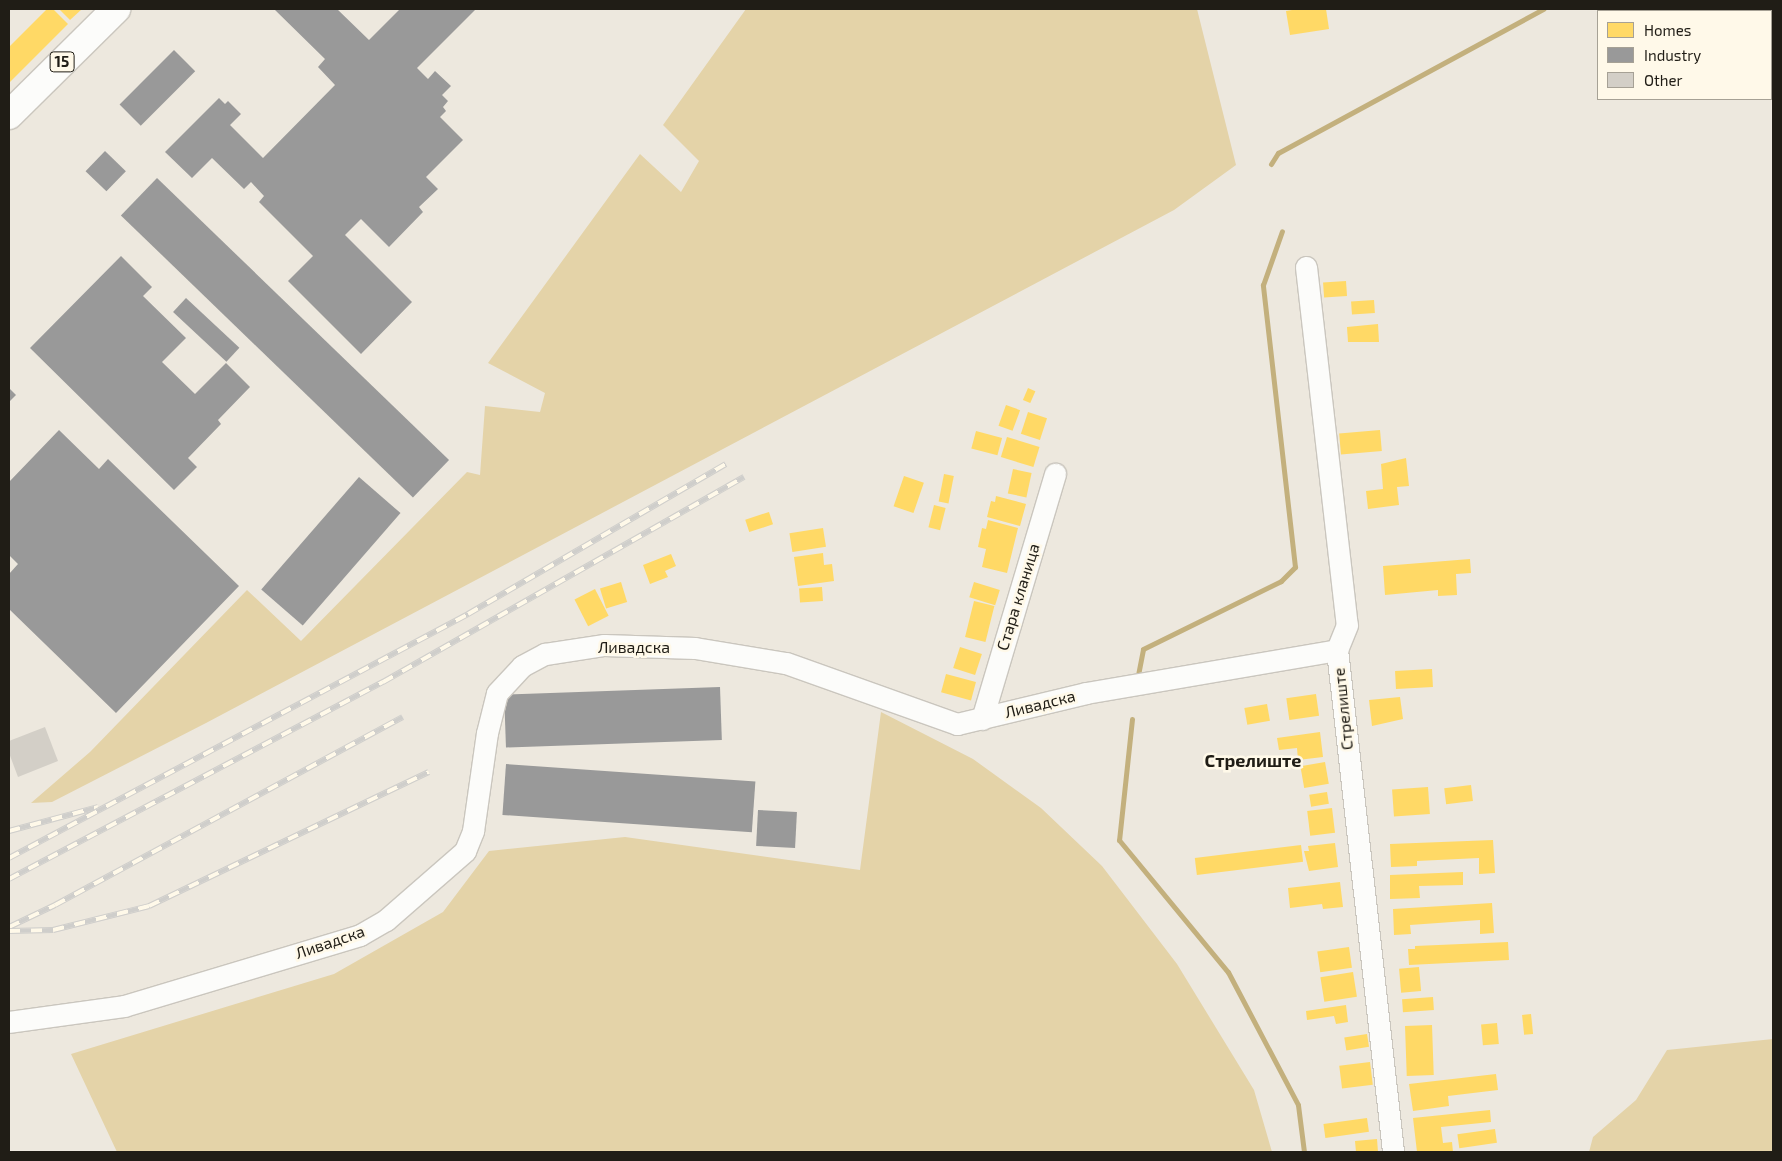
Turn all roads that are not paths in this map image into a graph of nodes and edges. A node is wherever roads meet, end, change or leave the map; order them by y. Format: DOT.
graph roads {
  1 [pos="116,9"];
  2 [pos="9,115"];
  3 [pos="1306,267"];
  4 [pos="1055,474"];
  5 [pos="1337,650"];
  6 [pos="982,719"];
  7 [pos="9,1022"];
  8 [pos="1393,1152"];
  1 -- 2 [label="main road, 15"];
  3 -- 5 [label="street, Стрелиште"];
  4 -- 6 [label="street, Стара кланица"];
  5 -- 6 [label="street, Ливадска"];
  5 -- 8 [label="street, Стрелиште"];
  6 -- 7 [label="street, Ливадска"];
}
